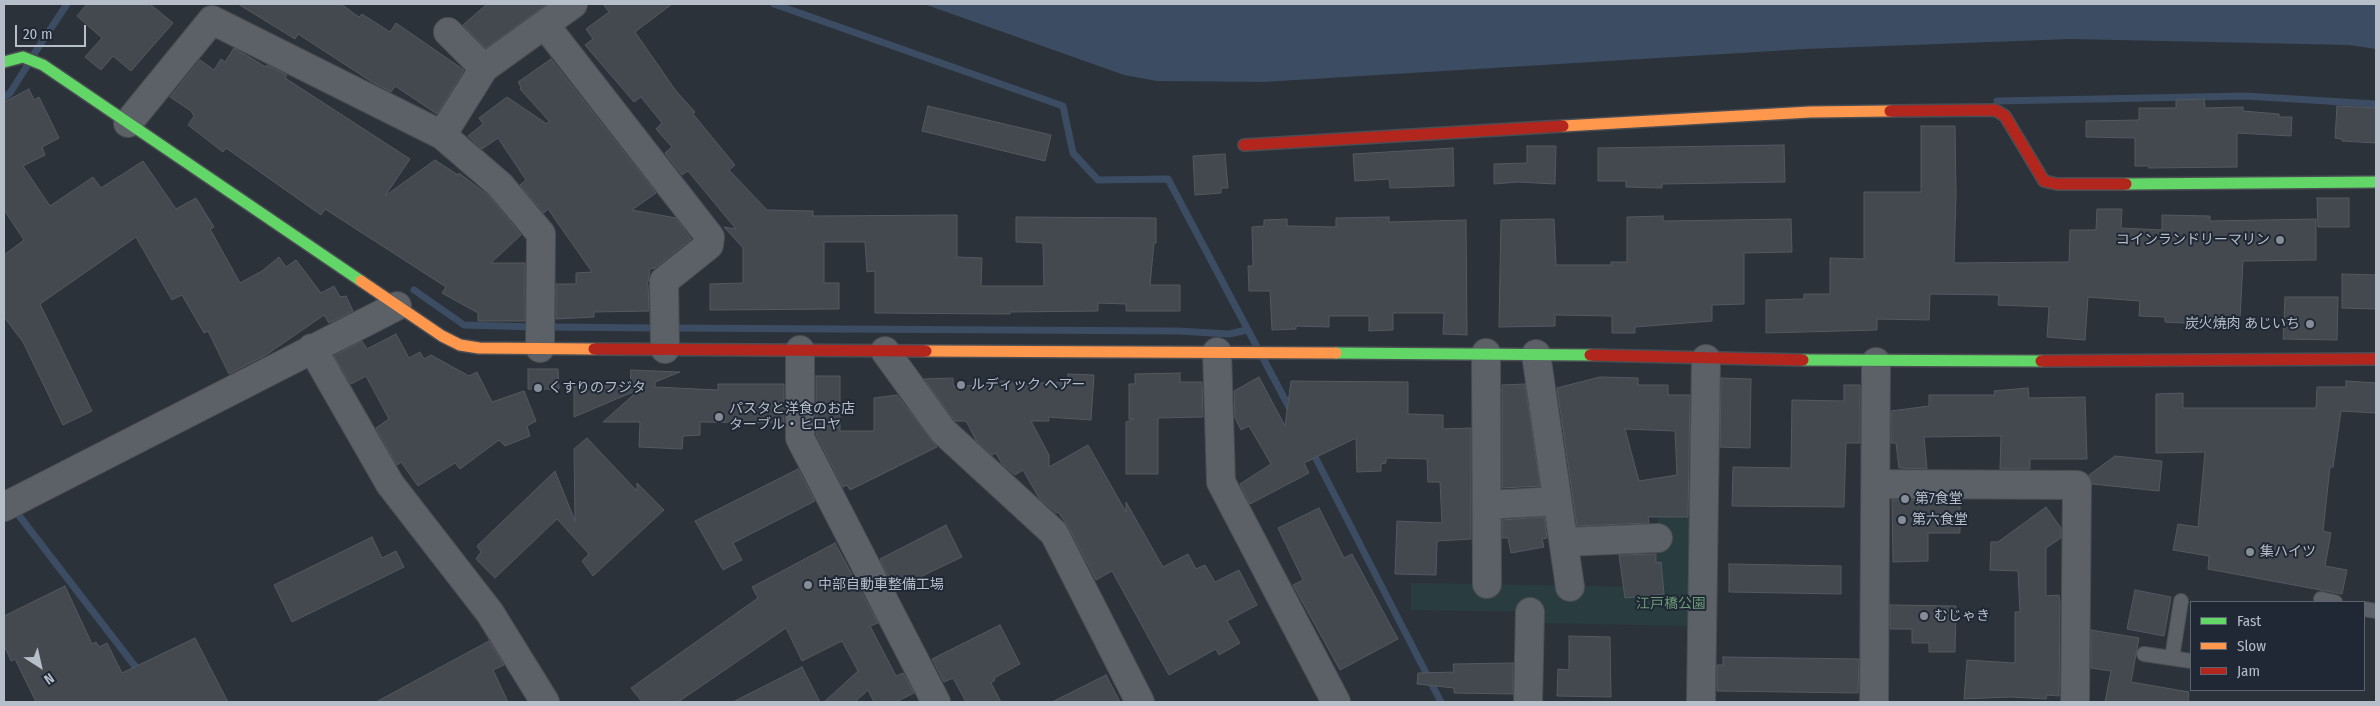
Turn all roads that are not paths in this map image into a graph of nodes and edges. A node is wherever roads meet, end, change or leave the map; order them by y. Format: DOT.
graph roads {
  1 [pos="573,4"];
  2 [pos="545,25"];
  3 [pos="448,32"];
  4 [pos="4,62"];
  5 [pos="484,68"];
  6 [pos="128,123"];
  7 [pos="442,135"];
  8 [pos="1244,145"];
  9 [pos="2376,182"];
  10 [pos="396,306"];
  11 [pos="312,348"];
  12 [pos="540,348"];
  13 [pos="665,349"];
  14 [pos="800,350"];
  15 [pos="885,351"];
  16 [pos="1217,352"];
  17 [pos="1486,353"];
  18 [pos="1536,354"];
  19 [pos="1706,359"];
  20 [pos="2376,359"];
  21 [pos="1876,362"];
  22 [pos="1876,484"];
  23 [pos="1558,500"];
  24 [pos="1487,505"];
  25 [pos="4,507"];
  26 [pos="1658,538"];
  27 [pos="1564,542"];
  28 [pos="1487,584"];
  29 [pos="1570,587"];
  30 [pos="2321,599"];
  31 [pos="2181,601"];
  32 [pos="2331,601"];
  33 [pos="1530,612"];
  34 [pos="2144,654"];
  35 [pos="2172,658"];
  36 [pos="2190,661"];
  37 [pos="545,702"];
  38 [pos="936,702"];
  39 [pos="1140,702"];
  40 [pos="1336,702"];
  41 [pos="1528,702"];
  42 [pos="1701,702"];
  43 [pos="1874,702"];
  44 [pos="2075,702"];
  1 -- 2 [label="street"];
  2 -- 5 [label="street"];
  2 -- 13 [label="street"];
  3 -- 5 [label="street"];
  4 -- 6 [label="street"];
  5 -- 7 [label="street"];
  6 -- 7 [label="street"];
  6 -- 10 [label="street"];
  7 -- 12 [label="street"];
  8 -- 9 [label="street"];
  10 -- 11 [label="street"];
  10 -- 12 [label="street"];
  11 -- 25 [label="street"];
  11 -- 37 [label="street"];
  12 -- 13 [label="street"];
  13 -- 14 [label="street"];
  14 -- 15 [label="street"];
  14 -- 38 [label="street"];
  15 -- 16 [label="street"];
  15 -- 39 [label="street"];
  16 -- 17 [label="street"];
  16 -- 40 [label="street"];
  17 -- 18 [label="street"];
  17 -- 24 [label="street"];
  18 -- 19 [label="street"];
  18 -- 23 [label="street"];
  19 -- 21 [label="street"];
  19 -- 42 [label="street"];
  20 -- 21 [label="street"];
  21 -- 22 [label="street"];
  22 -- 43 [label="street"];
  22 -- 44 [label="street"];
  23 -- 24 [label="street"];
  23 -- 27 [label="street"];
  24 -- 28 [label="street"];
  26 -- 27 [label="street"];
  27 -- 29 [label="street"];
  30 -- 32 [label="lane"];
  31 -- 35 [label="lane"];
  33 -- 41 [label="street"];
  34 -- 35 [label="lane"];
  35 -- 36 [label="lane"];
}
